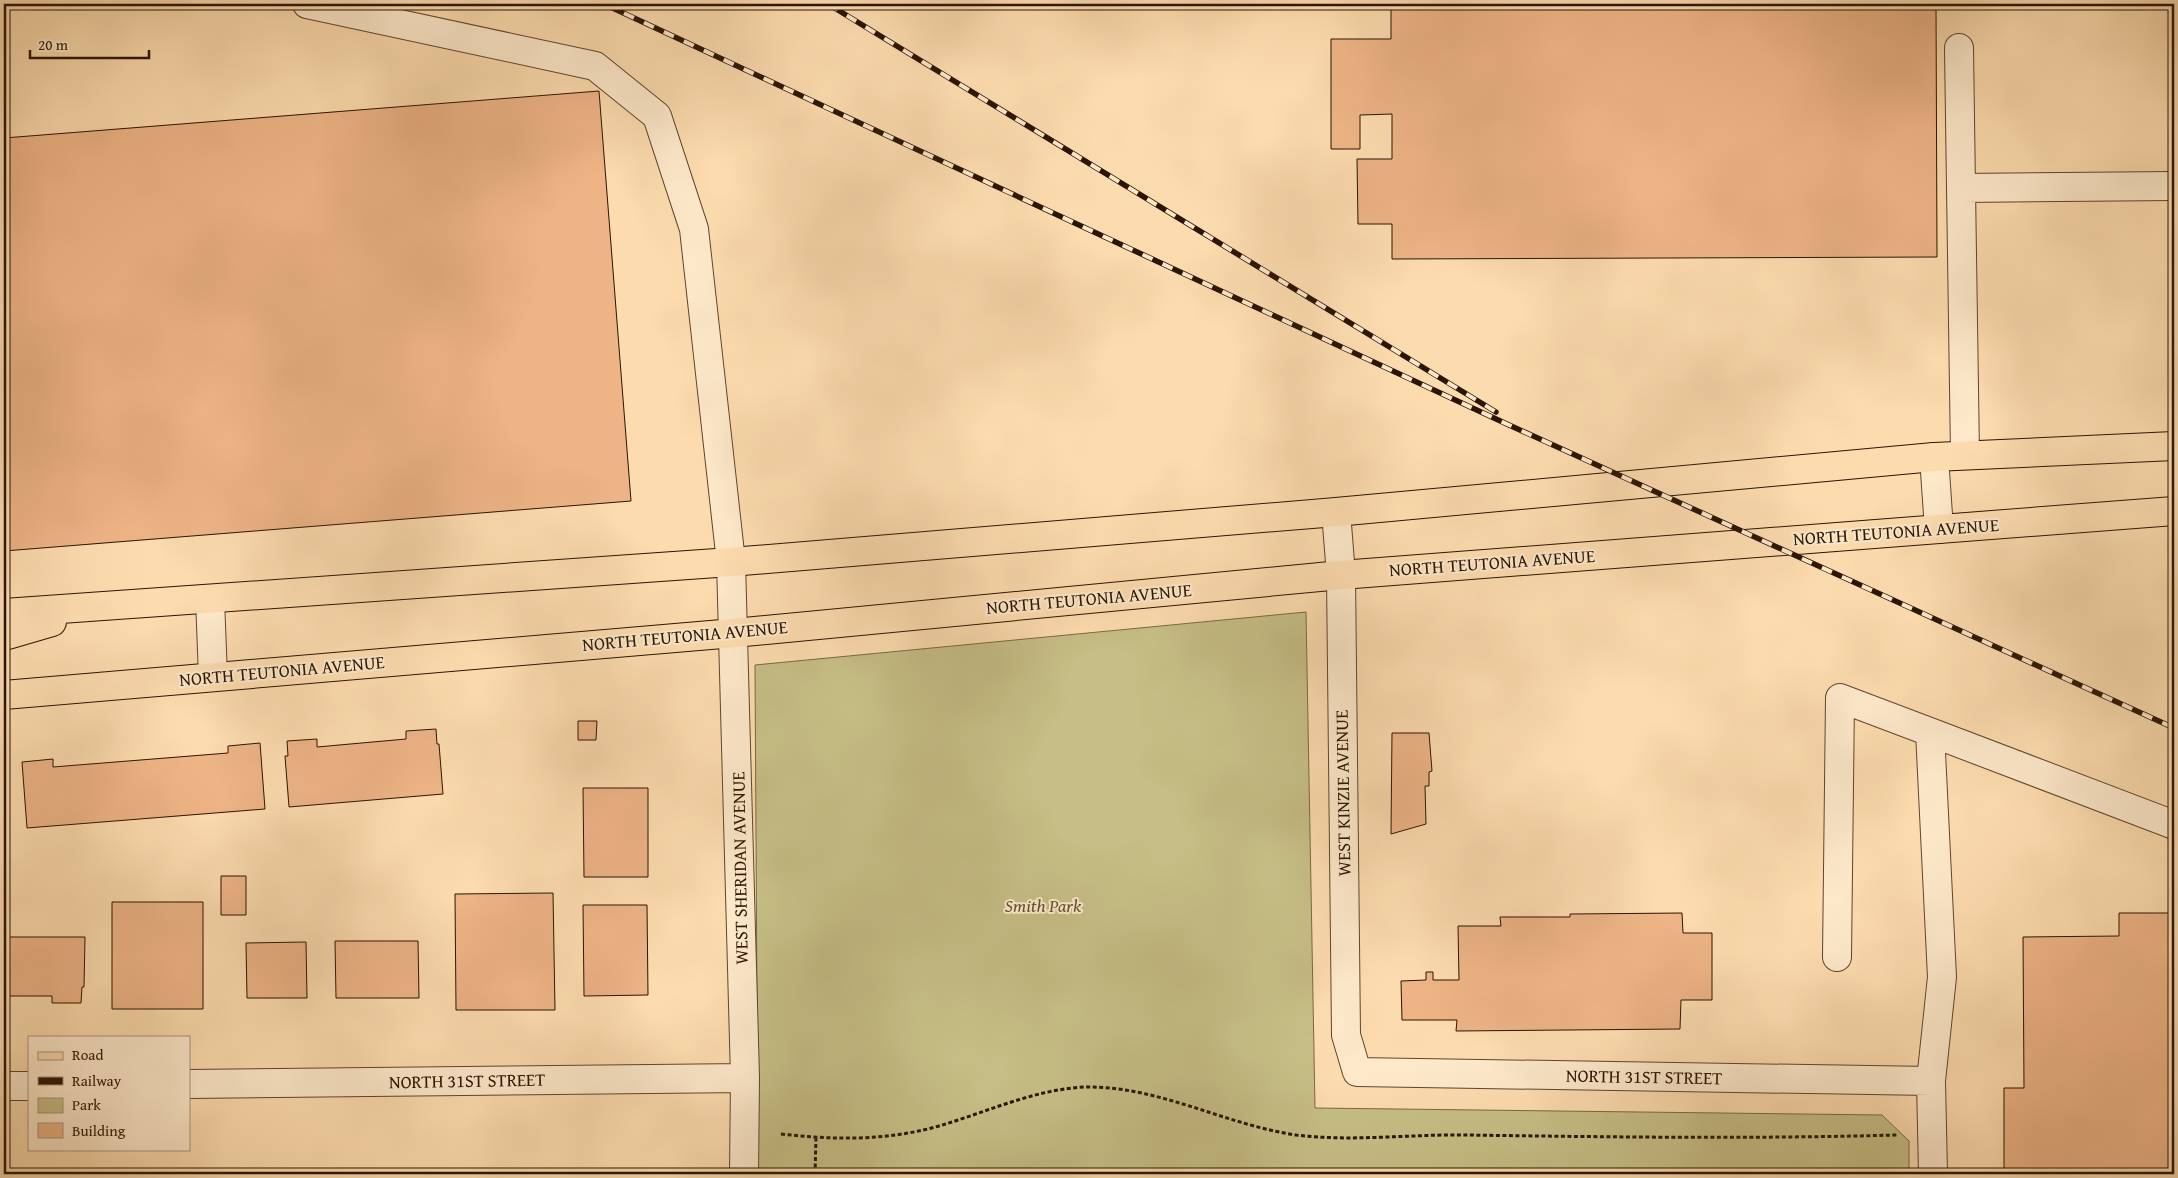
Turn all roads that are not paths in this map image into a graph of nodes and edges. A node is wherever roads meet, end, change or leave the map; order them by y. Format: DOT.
graph roads {
  1 [pos="307,4"];
  2 [pos="1959,48"];
  3 [pos="2174,186"];
  4 [pos="1961,188"];
  5 [pos="2174,446"];
  6 [pos="1965,455"];
  7 [pos="1934,457"];
  8 [pos="2174,510"];
  9 [pos="1336,512"];
  10 [pos="1939,529"];
  11 [pos="731,562"];
  12 [pos="1341,575"];
  13 [pos="210,599"];
  14 [pos="102,607"];
  15 [pos="4,613"];
  16 [pos="734,632"];
  17 [pos="4,636"];
  18 [pos="213,677"];
  19 [pos="4,695"];
  20 [pos="1930,732"];
  21 [pos="2174,826"];
  22 [pos="1837,957"];
  23 [pos="1357,1072"];
  24 [pos="745,1078"];
  25 [pos="1931,1081"];
  26 [pos="190,1084"];
  27 [pos="4,1086"];
  28 [pos="28,1086"];
  29 [pos="744,1174"];
  30 [pos="1933,1174"];
  1 -- 11 [label="street, WEST SHERIDAN AVENUE"];
  2 -- 4 [label="street"];
  3 -- 4 [label="street"];
  4 -- 6 [label="street"];
  5 -- 6 [label="main road"];
  6 -- 7 [label="main road"];
  7 -- 9 [label="main road"];
  7 -- 10 [label="street"];
  8 -- 10 [label="main road, NORTH TEUTONIA AVENUE"];
  9 -- 11 [label="main road"];
  9 -- 12 [label="street, WEST KINZIE AVENUE"];
  10 -- 12 [label="main road, NORTH TEUTONIA AVENUE"];
  11 -- 13 [label="main road"];
  11 -- 16 [label="street, WEST SHERIDAN AVENUE"];
  12 -- 16 [label="main road, NORTH TEUTONIA AVENUE"];
  12 -- 23 [label="street, WEST KINZIE AVENUE"];
  13 -- 14 [label="main road"];
  13 -- 18 [label="street"];
  14 -- 15 [label="main road"];
  14 -- 17 [label="main road"];
  16 -- 18 [label="main road, NORTH TEUTONIA AVENUE"];
  16 -- 24 [label="street, WEST SHERIDAN AVENUE"];
  18 -- 19 [label="main road, NORTH TEUTONIA AVENUE"];
  20 -- 21 [label="street"];
  20 -- 22 [label="street"];
  20 -- 25 [label="street"];
  23 -- 25 [label="street, NORTH 31ST STREET"];
  24 -- 26 [label="street, NORTH 31ST STREET"];
  24 -- 29 [label="street, WEST SHERIDAN AVENUE"];
  25 -- 30 [label="street"];
  27 -- 28 [label="street"];
}
